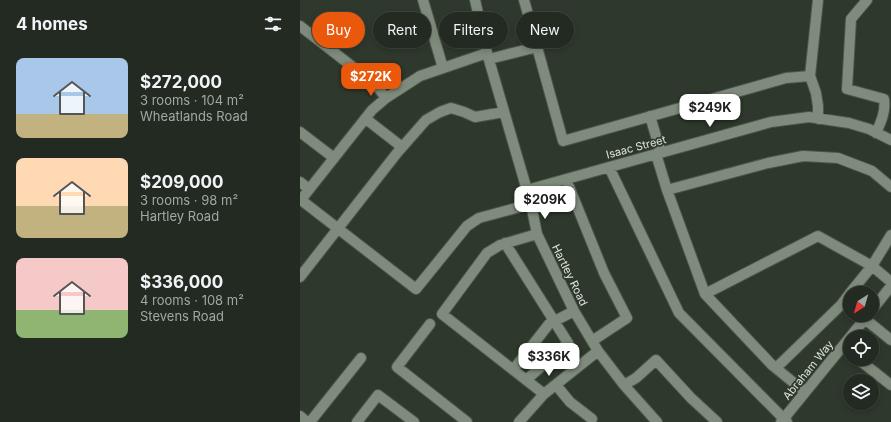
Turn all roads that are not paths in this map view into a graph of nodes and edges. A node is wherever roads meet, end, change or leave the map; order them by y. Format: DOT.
graph roads {
  1 [pos="423,0"];
  2 [pos="475,0"];
  3 [pos="524,0"];
  4 [pos="818,0"];
  5 [pos="867,0"];
  6 [pos="527,12"];
  7 [pos="300,26"];
  8 [pos="532,48"];
  9 [pos="537,48"];
  10 [pos="488,56"];
  11 [pos="443,68"];
  12 [pos="810,76"];
  13 [pos="386,98"];
  14 [pos="504,112"];
  15 [pos="650,116"];
  16 [pos="366,118"];
  17 [pos="818,118"];
  18 [pos="300,132"];
  19 [pos="876,133"];
  20 [pos="891,140"];
  21 [pos="402,147"];
  22 [pos="659,153"];
  23 [pos="334,158"];
  24 [pos="609,167"];
  25 [pos="566,179"];
  26 [pos="300,182"];
  27 [pos="891,187"];
  28 [pos="309,189"];
  29 [pos="527,190"];
  30 [pos="667,190"];
  31 [pos="300,200"];
  32 [pos="531,204"];
  33 [pos="338,228"];
  34 [pos="537,234"];
  35 [pos="891,235"];
  36 [pos="505,243"];
  37 [pos="872,266"];
  38 [pos="300,277"];
  39 [pos="891,282"];
  40 [pos="856,286"];
  41 [pos="891,286"];
  42 [pos="705,294"];
  43 [pos="879,301"];
  44 [pos="843,302"];
  45 [pos="574,311"];
  46 [pos="555,321"];
  47 [pos="871,322"];
  48 [pos="430,324"];
  49 [pos="592,340"];
  50 [pos="891,340"];
  51 [pos="598,351"];
  52 [pos="843,353"];
  53 [pos="361,358"];
  54 [pos="867,366"];
  55 [pos="776,368"];
  56 [pos="513,370"];
  57 [pos="526,380"];
  58 [pos="556,384"];
  59 [pos="891,385"];
  60 [pos="624,386"];
  61 [pos="805,392"];
  62 [pos="544,394"];
  63 [pos="300,416"];
  64 [pos="592,419"];
  65 [pos="784,421"];
  66 [pos="309,422"];
  67 [pos="357,422"];
  68 [pos="414,422"];
  69 [pos="467,422"];
  70 [pos="519,422"];
  71 [pos="657,422"];
  72 [pos="717,422"];
  1 -- 11 [label="street"];
  2 -- 10 [label="street, Hartley Road"];
  3 -- 6 [label="street"];
  4 -- 12 [label="street"];
  5 -- 19 [label="street"];
  7 -- 13 [label="street"];
  8 -- 10 [label="street"];
  9 -- 15 [label="street"];
  10 -- 11 [label="street"];
  10 -- 14 [label="street, Hartley Road"];
  11 -- 13 [label="street"];
  12 -- 15 [label="street"];
  12 -- 17 [label="street"];
  13 -- 16 [label="street"];
  14 -- 21 [label="street"];
  14 -- 29 [label="street, Hartley Road"];
  15 -- 22 [label="street"];
  16 -- 21 [label="street"];
  16 -- 23 [label="street"];
  17 -- 19 [label="street, Isaac Street"];
  17 -- 22 [label="street, Isaac Street"];
  18 -- 23 [label="street"];
  19 -- 20 [label="street, Isaac Street"];
  21 -- 33 [label="street"];
  22 -- 24 [label="street, Isaac Street"];
  22 -- 30 [label="street"];
  23 -- 28 [label="street"];
  24 -- 25 [label="street, Isaac Street"];
  24 -- 65 [label="street"];
  25 -- 29 [label="street, Isaac Street"];
  25 -- 49 [label="street"];
  26 -- 28 [label="street"];
  27 -- 30 [label="street"];
  28 -- 31 [label="street"];
  29 -- 32 [label="street, Hartley Road"];
  30 -- 42 [label="street"];
  31 -- 33 [label="street"];
  32 -- 33 [label="street"];
  32 -- 34 [label="street, Hartley Road"];
  33 -- 38 [label="street"];
  34 -- 36 [label="street"];
  34 -- 45 [label="street, Hartley Road"];
  35 -- 37 [label="street"];
  36 -- 46 [label="street"];
  36 -- 56 [label="street"];
  37 -- 39 [label="street"];
  37 -- 40 [label="street"];
  37 -- 42 [label="street"];
  41 -- 43 [label="street"];
  42 -- 55 [label="street"];
  44 -- 55 [label="street"];
  45 -- 46 [label="street"];
  45 -- 49 [label="street, Hartley Road"];
  46 -- 56 [label="street"];
  46 -- 57 [label="street"];
  47 -- 50 [label="street"];
  48 -- 69 [label="street"];
  49 -- 51 [label="street, Hartley Road"];
  51 -- 58 [label="street"];
  51 -- 60 [label="street, Hartley Road"];
  52 -- 61 [label="street, Abraham Way"];
  53 -- 66 [label="street"];
  54 -- 59 [label="street"];
  55 -- 61 [label="street"];
  56 -- 57 [label="street"];
  57 -- 62 [label="street"];
  58 -- 62 [label="street"];
  58 -- 64 [label="street"];
  60 -- 71 [label="street, Hartley Road"];
  60 -- 72 [label="street"];
  61 -- 65 [label="street, Abraham Way"];
  62 -- 70 [label="street"];
  63 -- 66 [label="street"];
  67 -- 68 [label="street"];
}
